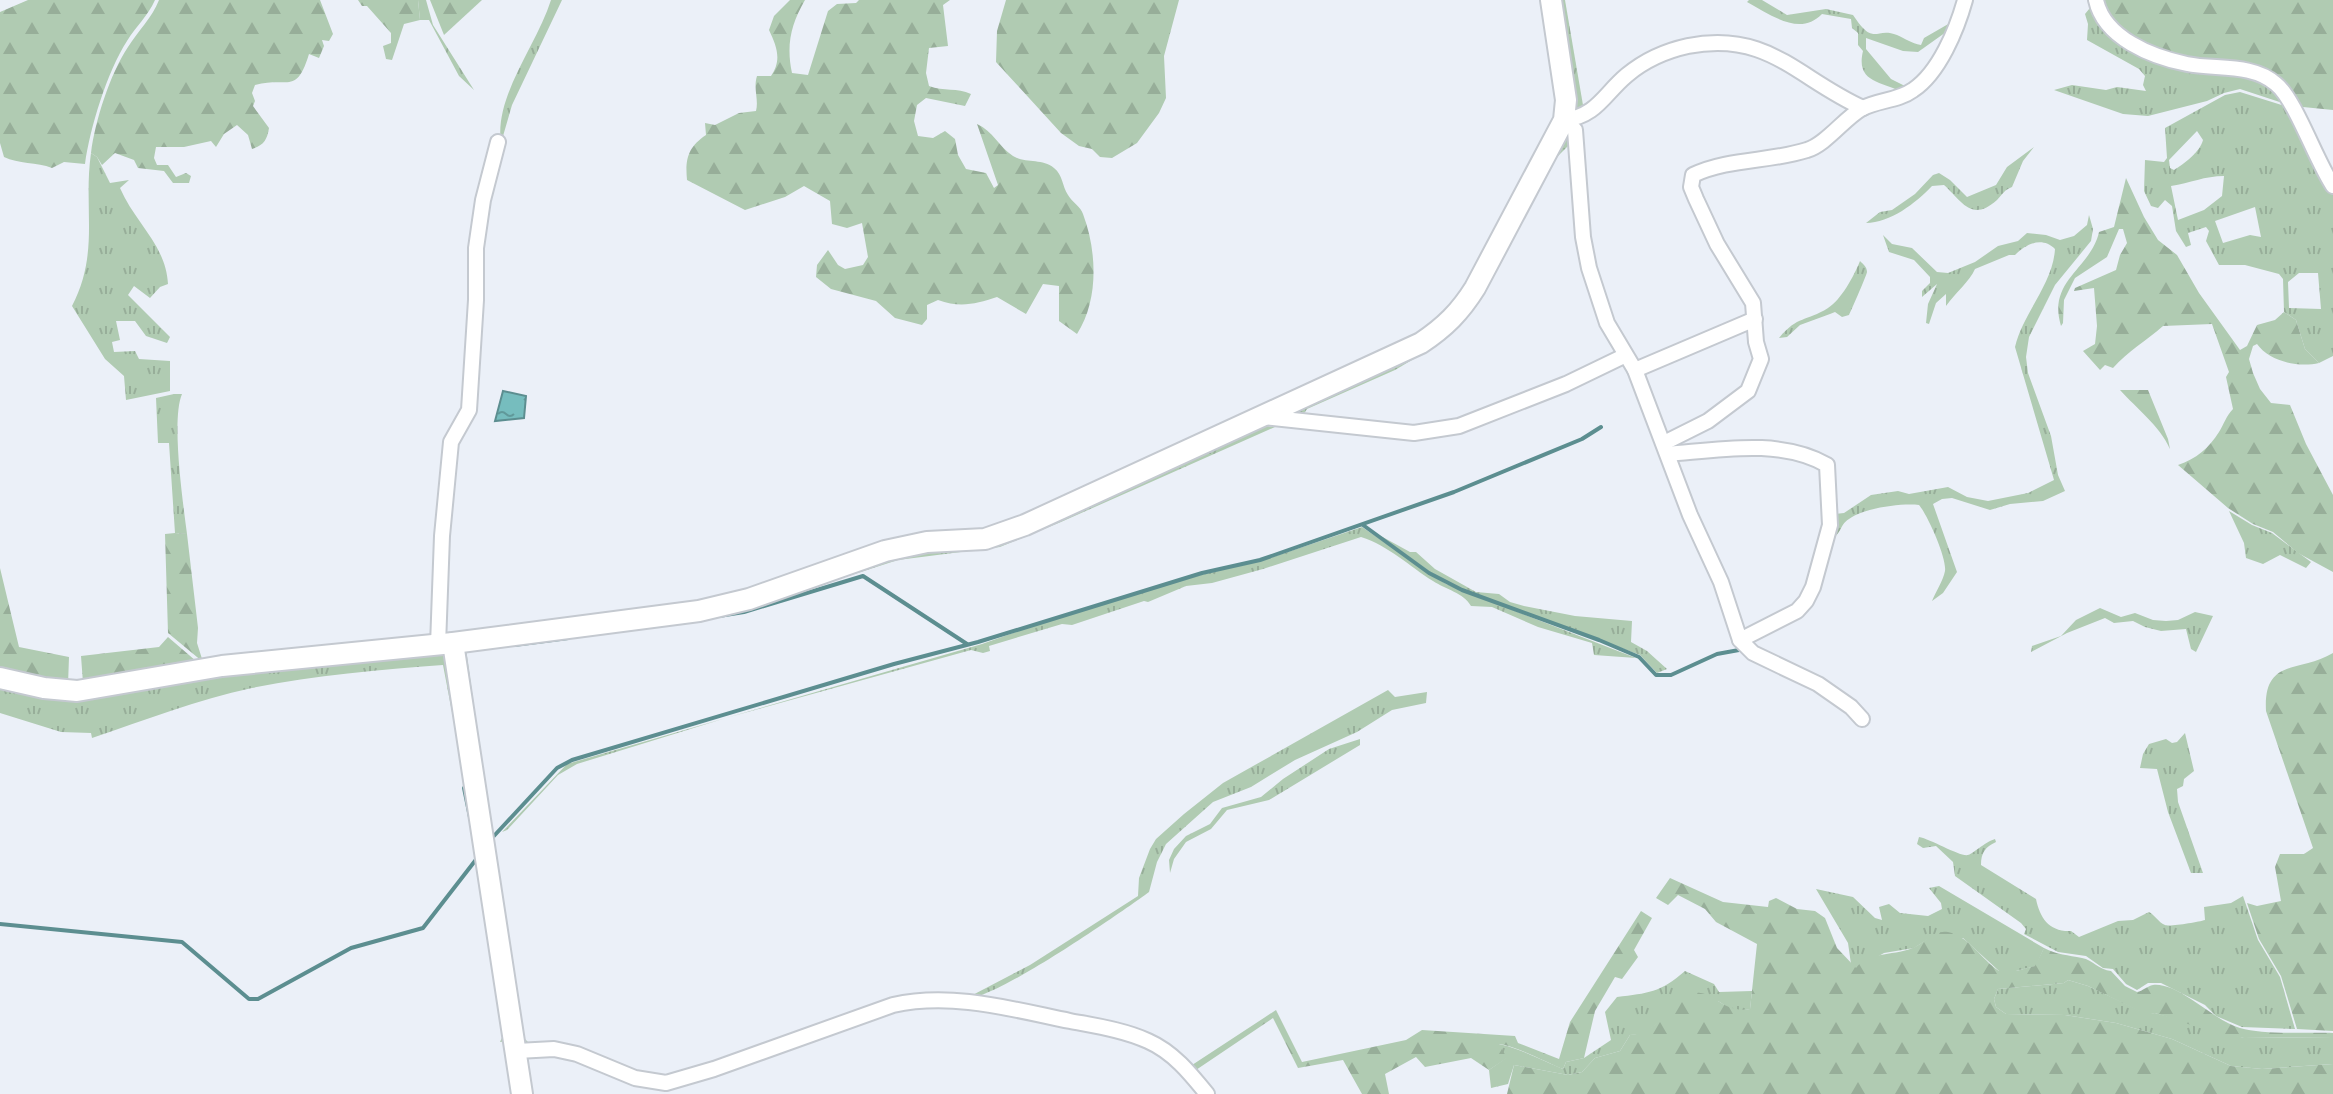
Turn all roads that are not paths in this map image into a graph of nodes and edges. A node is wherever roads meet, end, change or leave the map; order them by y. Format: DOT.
graph roads {
  1 [pos="1551,0"];
  2 [pos="1965,0"];
  3 [pos="2096,0"];
  4 [pos="1863,108"];
  5 [pos="1564,120"];
  6 [pos="498,142"];
  7 [pos="2333,186"];
  8 [pos="1755,319"];
  9 [pos="1624,356"];
  10 [pos="1635,370"];
  11 [pos="1260,417"];
  12 [pos="1666,449"];
  13 [pos="1740,640"];
  14 [pos="446,644"];
  15 [pos="0,678"];
  16 [pos="1862,719"];
  17 [pos="517,1051"];
  18 [pos="522,1094"];
  19 [pos="1207,1094"];
  1 -- 5 [label="street"];
  2 -- 4 [label="street"];
  3 -- 7 [label="street"];
  4 -- 5 [label="street"];
  4 -- 8 [label="street"];
  5 -- 9 [label="street"];
  5 -- 11 [label="street"];
  6 -- 14 [label="street"];
  8 -- 10 [label="street"];
  8 -- 12 [label="street"];
  9 -- 10 [label="street"];
  9 -- 11 [label="street"];
  10 -- 12 [label="street"];
  11 -- 14 [label="street"];
  12 -- 13 [label="street"];
  12 -- 13 [label="street"];
  13 -- 16 [label="street"];
  14 -- 15 [label="street"];
  14 -- 17 [label="street"];
  17 -- 18 [label="street"];
  17 -- 19 [label="street"];
}
